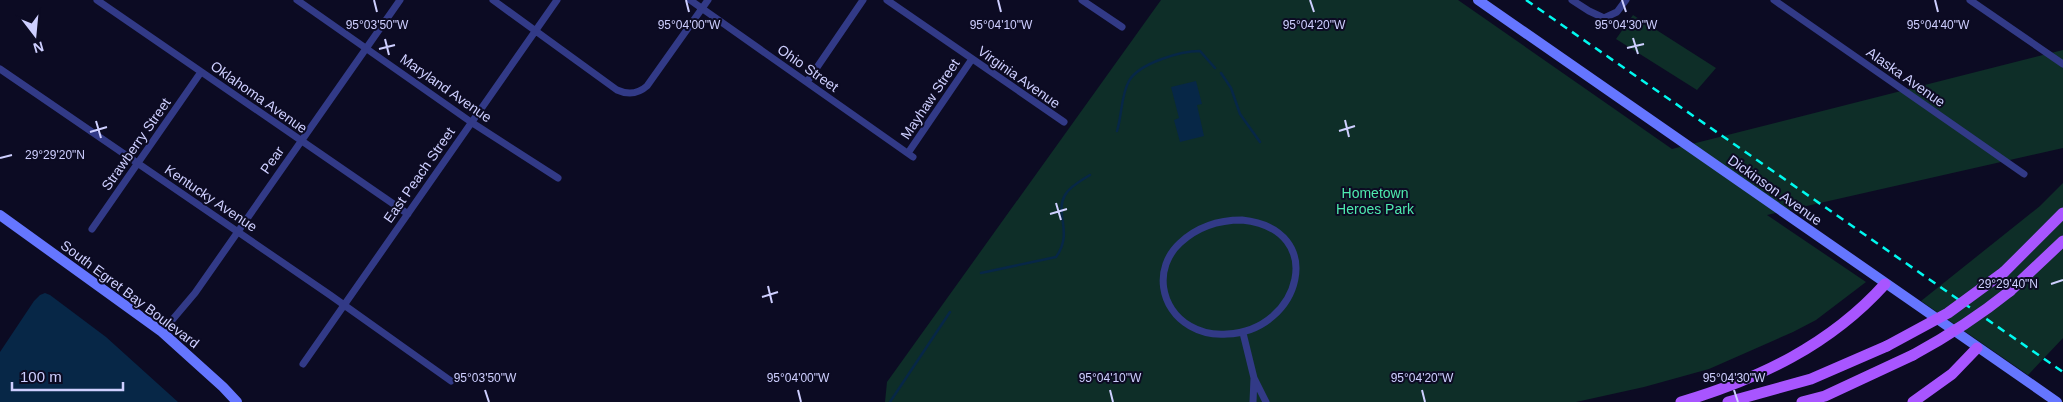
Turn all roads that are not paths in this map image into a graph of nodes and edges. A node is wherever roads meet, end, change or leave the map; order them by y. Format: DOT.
graph roads {
  1 [pos="97,0"];
  2 [pos="297,0"];
  3 [pos="400,0"];
  4 [pos="493,0"];
  5 [pos="557,0"];
  6 [pos="690,0"];
  7 [pos="708,0"];
  8 [pos="863,0"];
  9 [pos="887,0"];
  10 [pos="1082,0"];
  11 [pos="1478,0"];
  12 [pos="1572,0"];
  13 [pos="1626,0"];
  14 [pos="1774,0"];
  15 [pos="1970,0"];
  16 [pos="702,8"];
  17 [pos="1122,27"];
  18 [pos="536,31"];
  19 [pos="366,48"];
  20 [pos="972,59"];
  21 [pos="2063,64"];
  22 [pos="0,69"];
  23 [pos="201,72"];
  24 [pos="807,82"];
  25 [pos="471,122"];
  26 [pos="1064,122"];
  27 [pos="301,141"];
  28 [pos="910,155"];
  29 [pos="138,163"];
  30 [pos="2024,174"];
  31 [pos="558,178"];
  32 [pos="2063,213"];
  33 [pos="408,214"];
  34 [pos="0,215"];
  35 [pos="92,230"];
  36 [pos="238,231"];
  37 [pos="2063,241"];
  38 [pos="1885,284"];
  39 [pos="344,305"];
  40 [pos="162,332"];
  41 [pos="1243,333"];
  42 [pos="1977,348"];
  43 [pos="303,364"];
  44 [pos="1254,378"];
  45 [pos="451,381"];
  46 [pos="237,402"];
  47 [pos="1253,402"];
  48 [pos="1266,402"];
  49 [pos="1681,402"];
  50 [pos="1728,402"];
  51 [pos="1802,402"];
  52 [pos="1913,402"];
  53 [pos="2058,402"];
  1 -- 23 [label="street, Oklahoma Avenue"];
  2 -- 19 [label="street, Maryland Avenue"];
  3 -- 19 [label="street, Pear"];
  4 -- 18 [label="street"];
  5 -- 18 [label="street, East Peach Street"];
  6 -- 16 [label="street, Ohio Street"];
  7 -- 16 [label="street"];
  8 -- 24 [label="street"];
  9 -- 20 [label="street, Virginia Avenue"];
  10 -- 17 [label="street"];
  11 -- 38 [label="street, Dickinson Avenue"];
  12 -- 13 [label="street"];
  14 -- 30 [label="street, Alaska Avenue"];
  15 -- 21 [label="street"];
  16 -- 18 [label="street"];
  16 -- 24 [label="street, Ohio Street"];
  18 -- 25 [label="street, East Peach Street"];
  19 -- 25 [label="street, Maryland Avenue"];
  19 -- 27 [label="street, Pear"];
  20 -- 26 [label="street, Virginia Avenue"];
  20 -- 28 [label="street, Mayhaw Street"];
  22 -- 29 [label="street, Kentucky Avenue"];
  23 -- 27 [label="street, Oklahoma Avenue"];
  23 -- 29 [label="street, Strawberry Street"];
  24 -- 28 [label="street, Ohio Street"];
  25 -- 31 [label="street, Maryland Avenue"];
  25 -- 33 [label="street, East Peach Street"];
  27 -- 33 [label="street, Oklahoma Avenue"];
  27 -- 36 [label="street, Pear"];
  29 -- 35 [label="street, Strawberry Street"];
  29 -- 36 [label="street, Kentucky Avenue"];
  32 -- 50 [label="main road, bridge"];
  33 -- 39 [label="street, East Peach Street"];
  34 -- 40 [label="street, South Egret Bay Boulevard"];
  36 -- 39 [label="street, Kentucky Avenue"];
  36 -- 40 [label="street, Pear"];
  37 -- 51 [label="main road, bridge"];
  38 -- 42 [label="street, Dickinson Avenue"];
  38 -- 49 [label="main road"];
  39 -- 43 [label="street, East Peach Street"];
  39 -- 45 [label="street, Kentucky Avenue"];
  40 -- 46 [label="street, South Egret Bay Boulevard"];
  41 -- 41 [label="street"];
  41 -- 44 [label="street"];
  42 -- 52 [label="main road"];
  42 -- 53 [label="street, Dickinson Avenue"];
  44 -- 47 [label="street"];
  44 -- 48 [label="street"];
}
